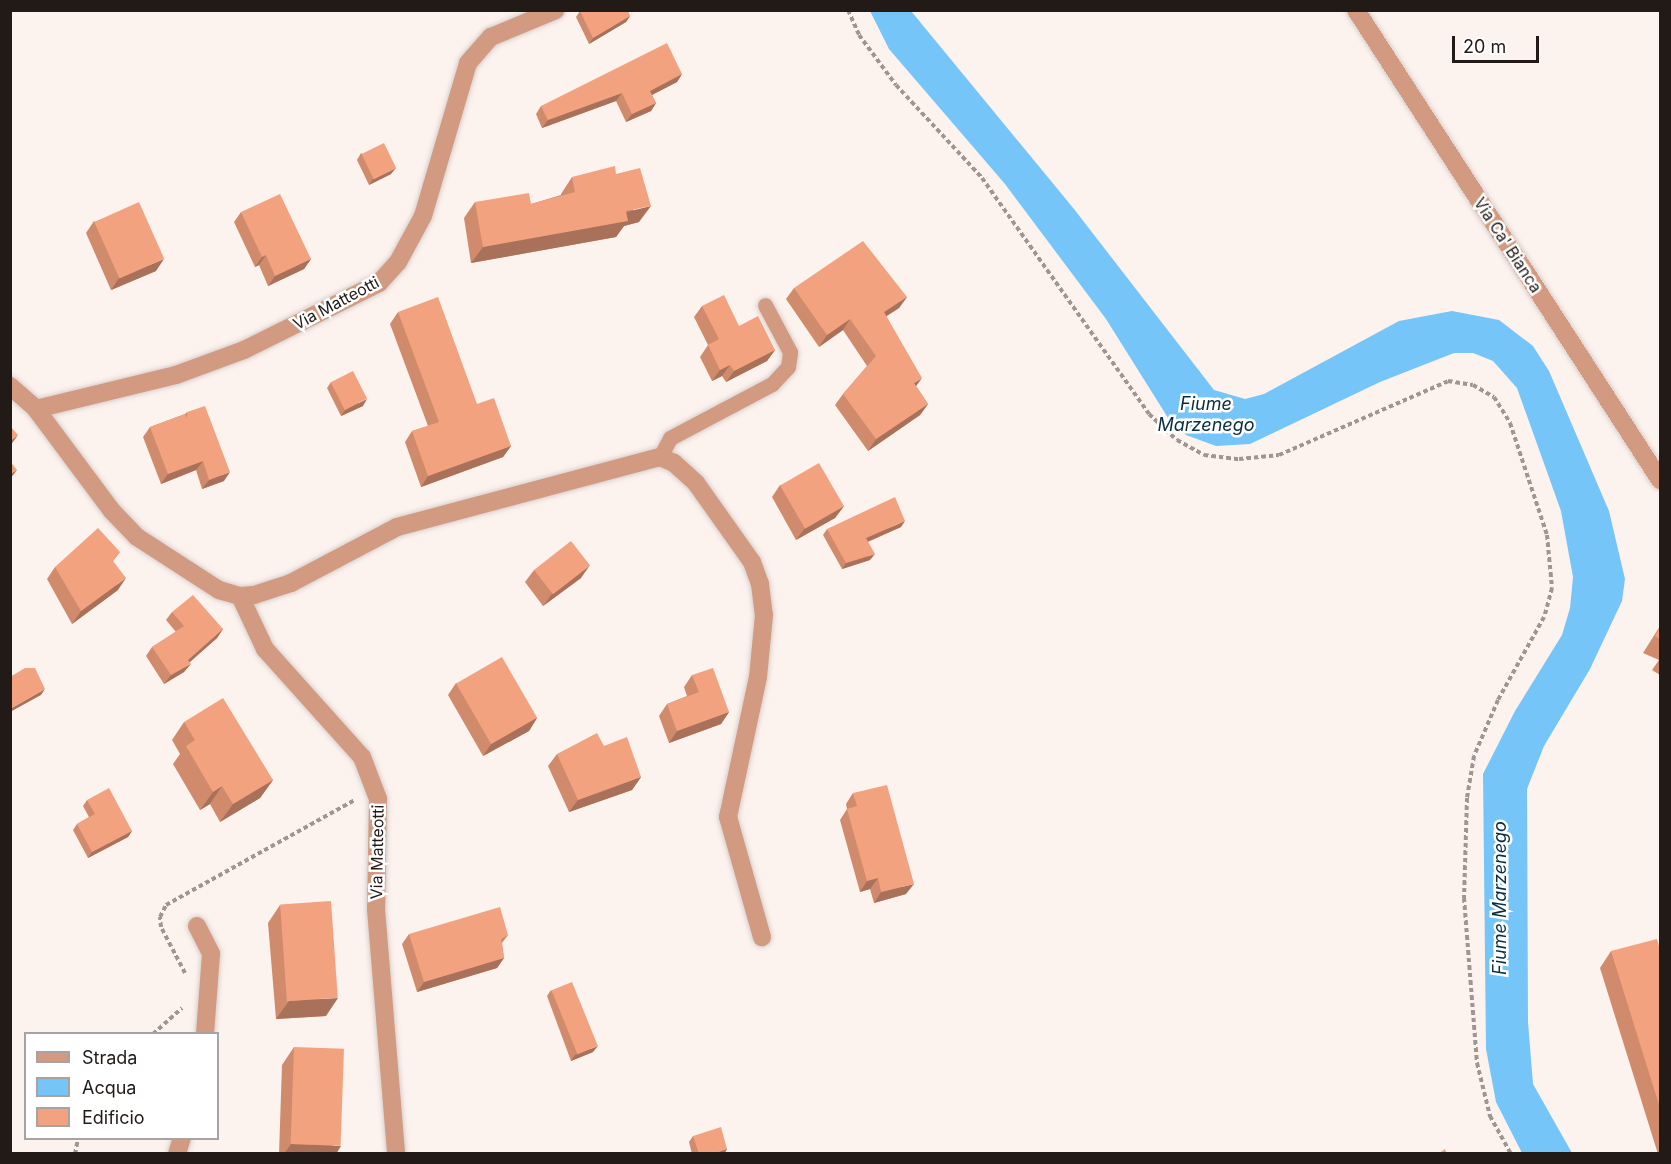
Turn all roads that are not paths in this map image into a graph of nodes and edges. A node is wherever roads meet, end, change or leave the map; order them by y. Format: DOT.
graph roads {
  1 [pos="556,10"];
  2 [pos="1356,10"];
  3 [pos="765,305"];
  4 [pos="10,386"];
  5 [pos="36,409"];
  6 [pos="660,457"];
  7 [pos="1660,480"];
  8 [pos="240,596"];
  9 [pos="197,926"];
  10 [pos="762,937"];
  11 [pos="205,1032"];
  12 [pos="396,1154"];
  1 -- 5 [label="street, Via Matteotti"];
  2 -- 7 [label="street, Via Ca' Bianca"];
  3 -- 6 [label="lane"];
  4 -- 5 [label="street"];
  5 -- 8 [label="street"];
  6 -- 8 [label="street"];
  6 -- 10 [label="street"];
  8 -- 12 [label="street, Via Matteotti"];
  9 -- 11 [label="street"];
}
